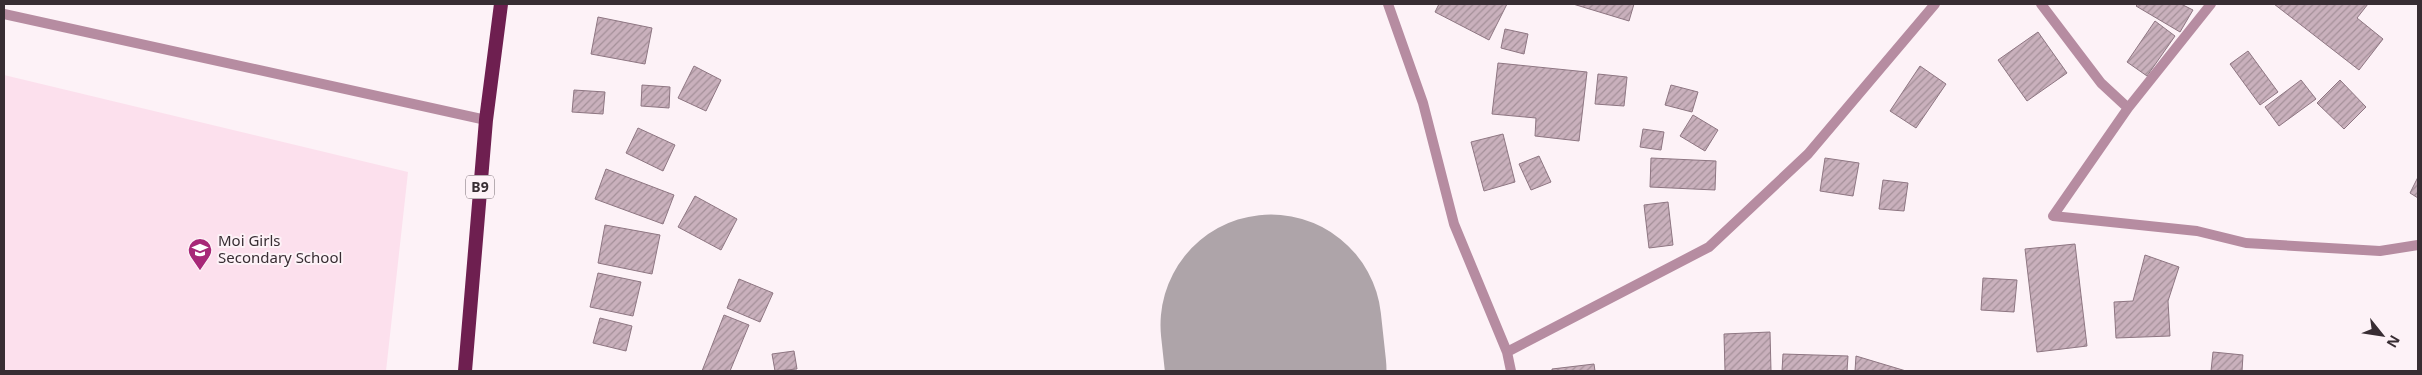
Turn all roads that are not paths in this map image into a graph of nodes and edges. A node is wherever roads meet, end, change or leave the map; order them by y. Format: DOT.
graph roads {
  1 [pos="501,4"];
  2 [pos="1388,4"];
  3 [pos="1935,4"];
  4 [pos="2041,4"];
  5 [pos="2212,4"];
  6 [pos="4,14"];
  7 [pos="2128,108"];
  8 [pos="486,120"];
  9 [pos="2418,245"];
  10 [pos="1507,352"];
  11 [pos="464,371"];
  12 [pos="1511,371"];
  1 -- 8 [label="highway, B9"];
  2 -- 10 [label="street"];
  3 -- 10 [label="street"];
  4 -- 7 [label="street"];
  5 -- 7 [label="street"];
  6 -- 8 [label="street"];
  7 -- 9 [label="street"];
  8 -- 11 [label="highway, B9"];
  10 -- 12 [label="street"];
}
